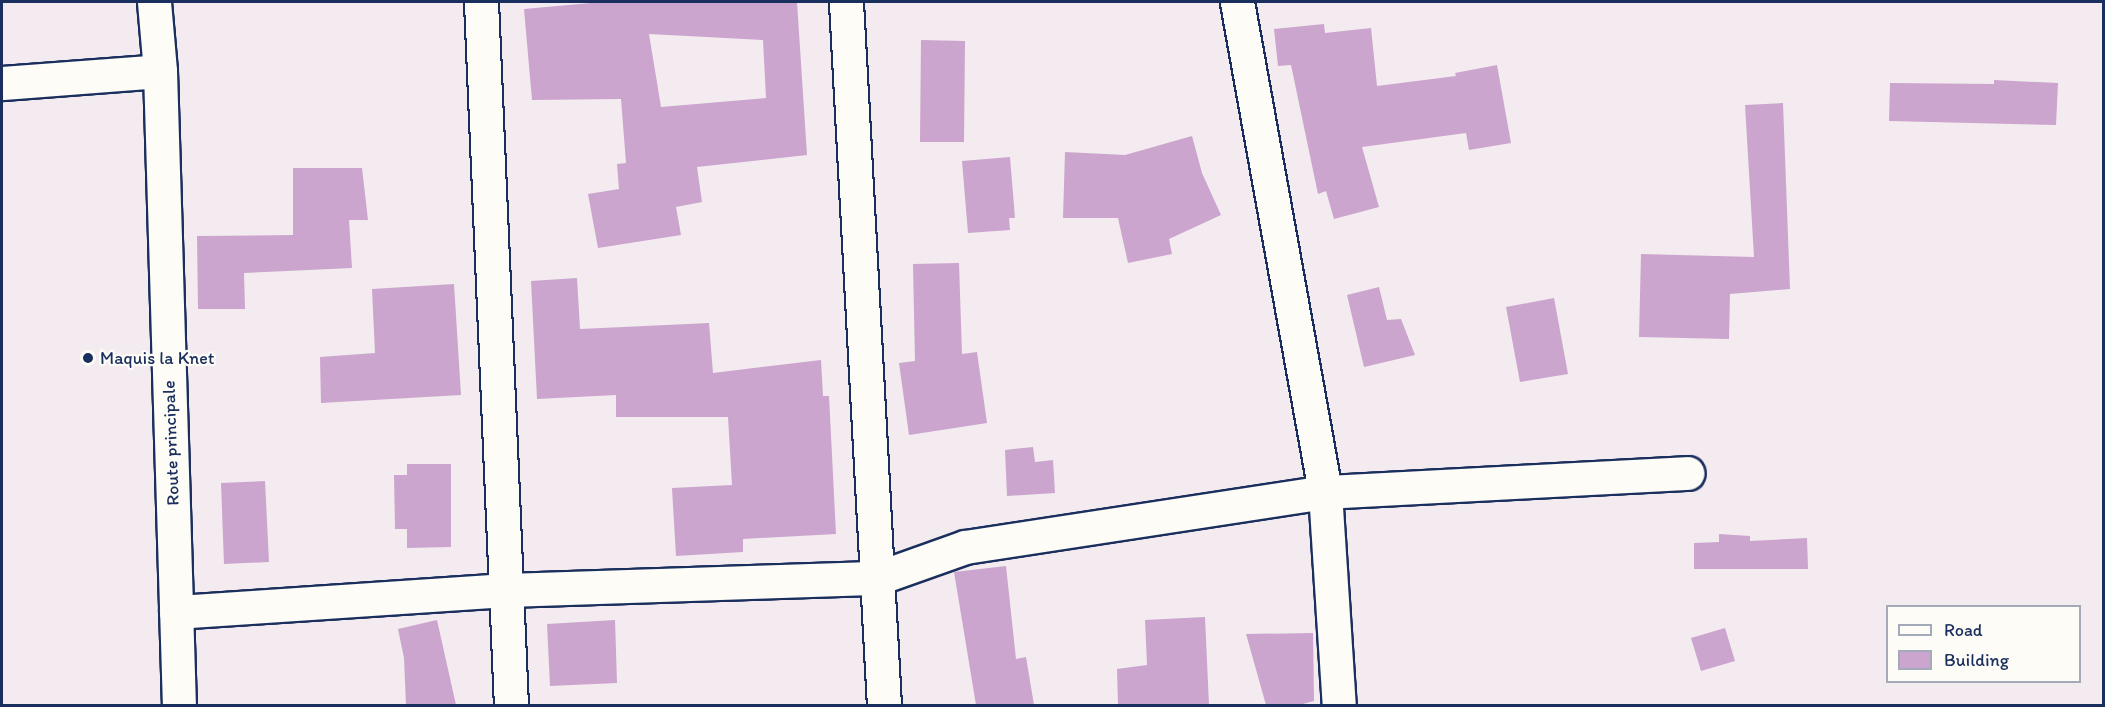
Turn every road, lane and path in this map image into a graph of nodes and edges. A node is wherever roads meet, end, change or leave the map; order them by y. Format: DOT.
graph roads {
  1 [pos="154,2"];
  2 [pos="481,2"];
  3 [pos="846,2"];
  4 [pos="1237,2"];
  5 [pos="160,71"];
  6 [pos="2,83"];
  7 [pos="1688,473"];
  8 [pos="1326,492"];
  9 [pos="878,578"];
  10 [pos="508,590"];
  11 [pos="176,612"];
  12 [pos="179,705"];
  13 [pos="511,705"];
  14 [pos="884,705"];
  15 [pos="1339,705"];
  1 -- 5 [label="street, Route principale"];
  2 -- 10 [label="street"];
  3 -- 9 [label="street"];
  4 -- 8 [label="street"];
  5 -- 6 [label="street"];
  5 -- 11 [label="street, Route principale"];
  7 -- 8 [label="street"];
  8 -- 9 [label="street"];
  8 -- 15 [label="street"];
  9 -- 10 [label="street"];
  9 -- 14 [label="street"];
  10 -- 11 [label="street"];
  10 -- 13 [label="street"];
  11 -- 12 [label="street, Route principale"];
}
